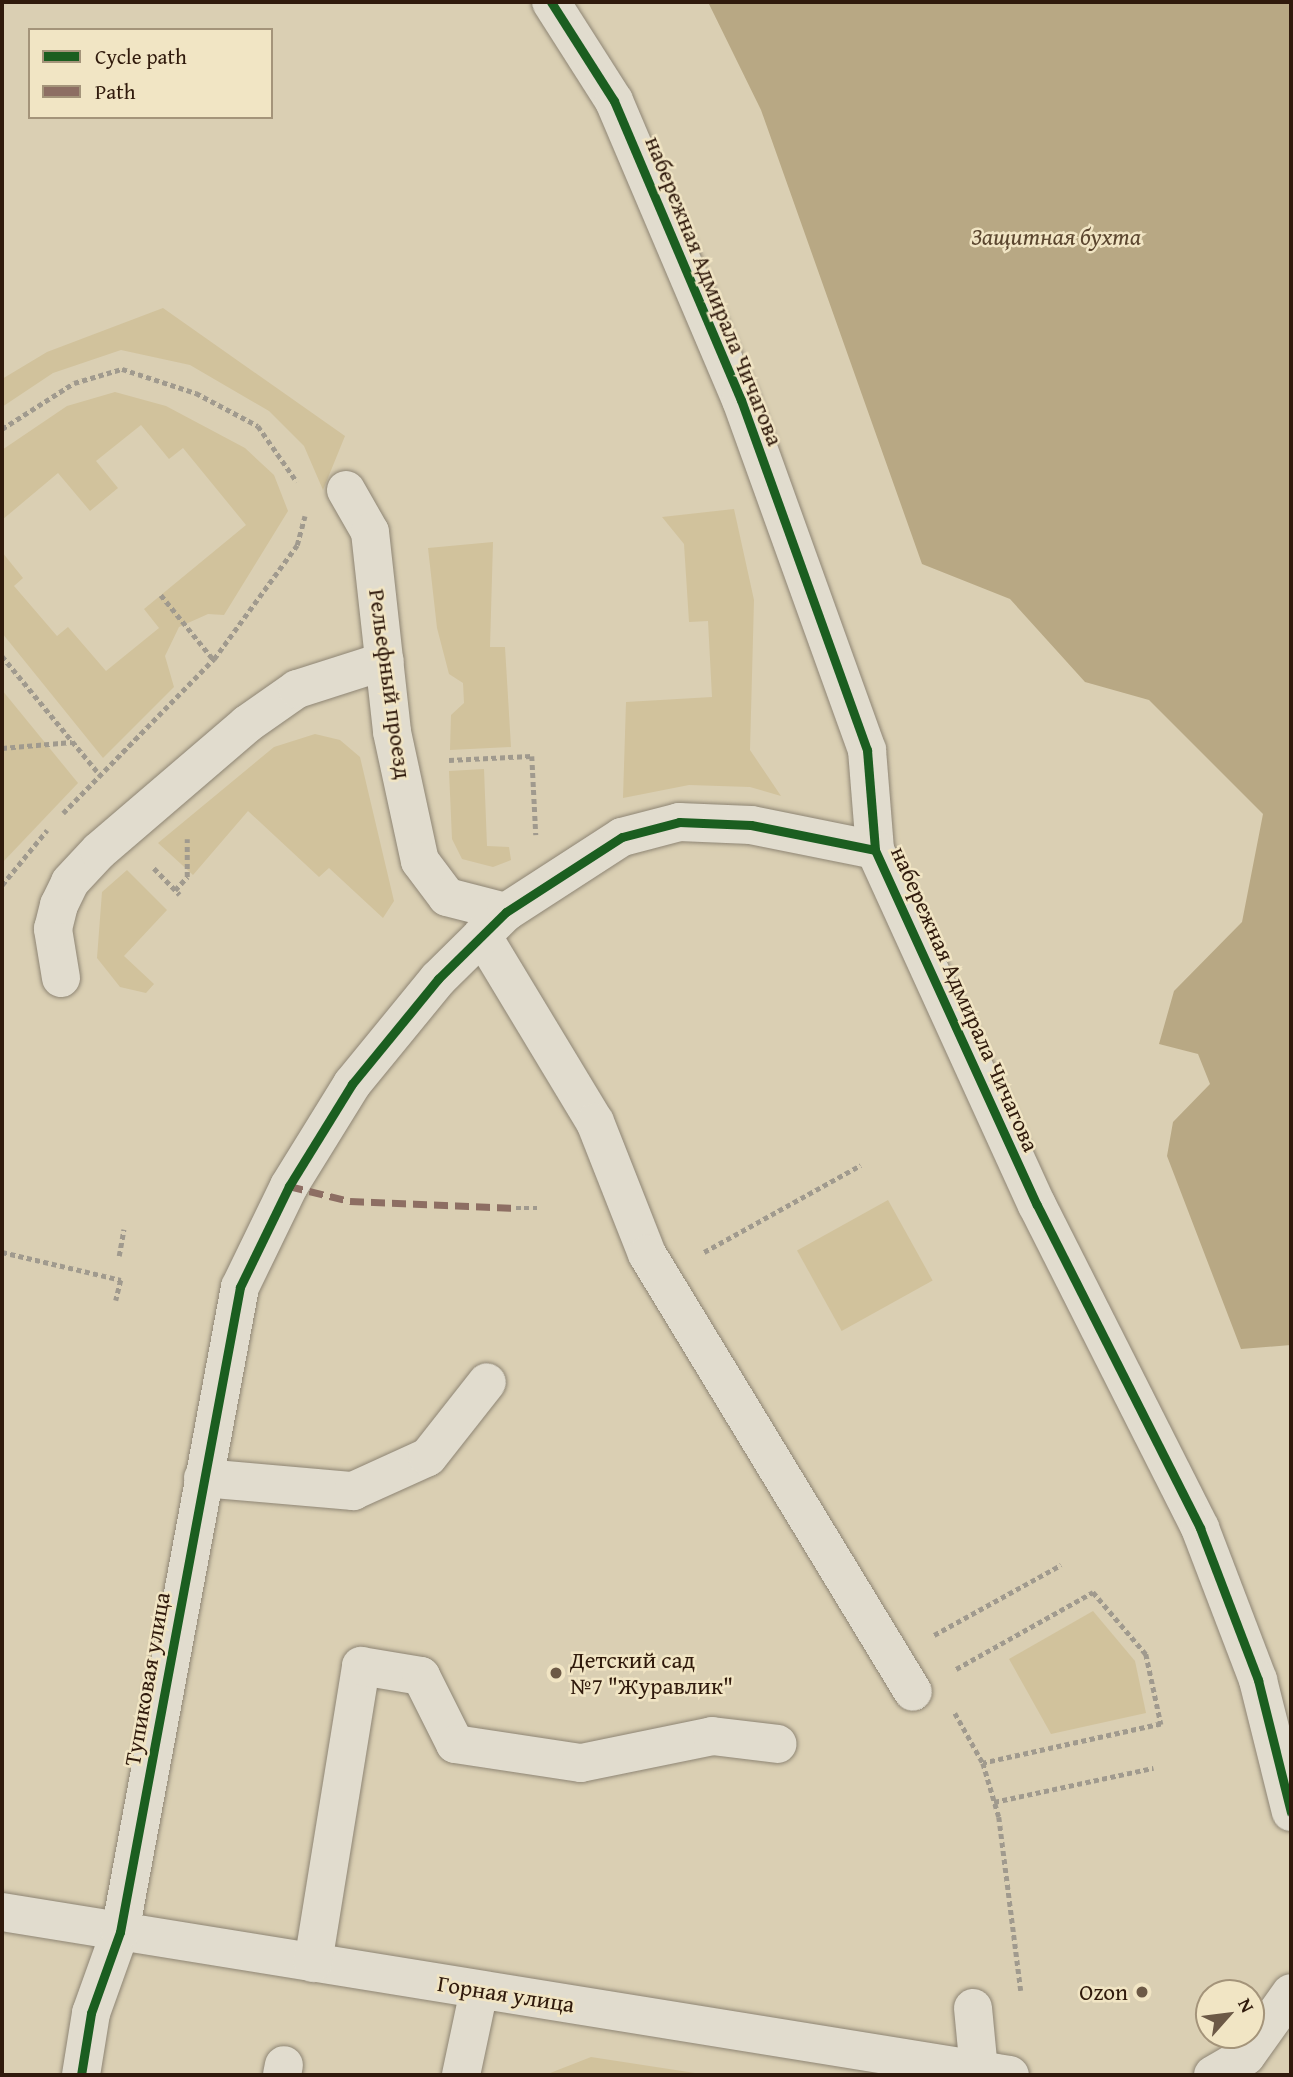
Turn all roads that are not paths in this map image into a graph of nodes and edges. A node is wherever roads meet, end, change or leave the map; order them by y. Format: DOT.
graph roads {
  1 [pos="551,2"];
  2 [pos="346,490"];
  3 [pos="385,661"];
  4 [pos="875,850"];
  5 [pos="494,924"];
  6 [pos="61,978"];
  7 [pos="487,1382"];
  8 [pos="203,1478"];
  9 [pos="913,1692"];
  10 [pos="778,1744"];
  11 [pos="1291,1812"];
  12 [pos="2,1912"];
  13 [pos="120,1932"];
  14 [pos="313,1964"];
  15 [pos="479,1990"];
  16 [pos="1291,1993"];
  17 [pos="974,2008"];
  18 [pos="995,2073"];
  19 [pos="81,2075"];
  20 [pos="461,2075"];
  21 [pos="1213,2075"];
  1 -- 4 [label="street, набережная Адмирала Чичагова"];
  2 -- 3 [label="street, Рельефный проезд"];
  3 -- 5 [label="street, Рельефный проезд"];
  3 -- 6 [label="street"];
  4 -- 5 [label="street"];
  4 -- 11 [label="street, набережная Адмирала Чичагова"];
  5 -- 8 [label="street, Тупиковая улица"];
  5 -- 9 [label="street"];
  7 -- 8 [label="street"];
  8 -- 13 [label="street, Тупиковая улица"];
  10 -- 14 [label="street"];
  12 -- 13 [label="street, Горная улица"];
  13 -- 14 [label="street, Горная улица"];
  13 -- 19 [label="street, Тупиковая улица"];
  14 -- 15 [label="street, Горная улица"];
  15 -- 18 [label="street, Горная улица"];
  15 -- 20 [label="street"];
  16 -- 21 [label="street"];
  17 -- 18 [label="street"];
}
